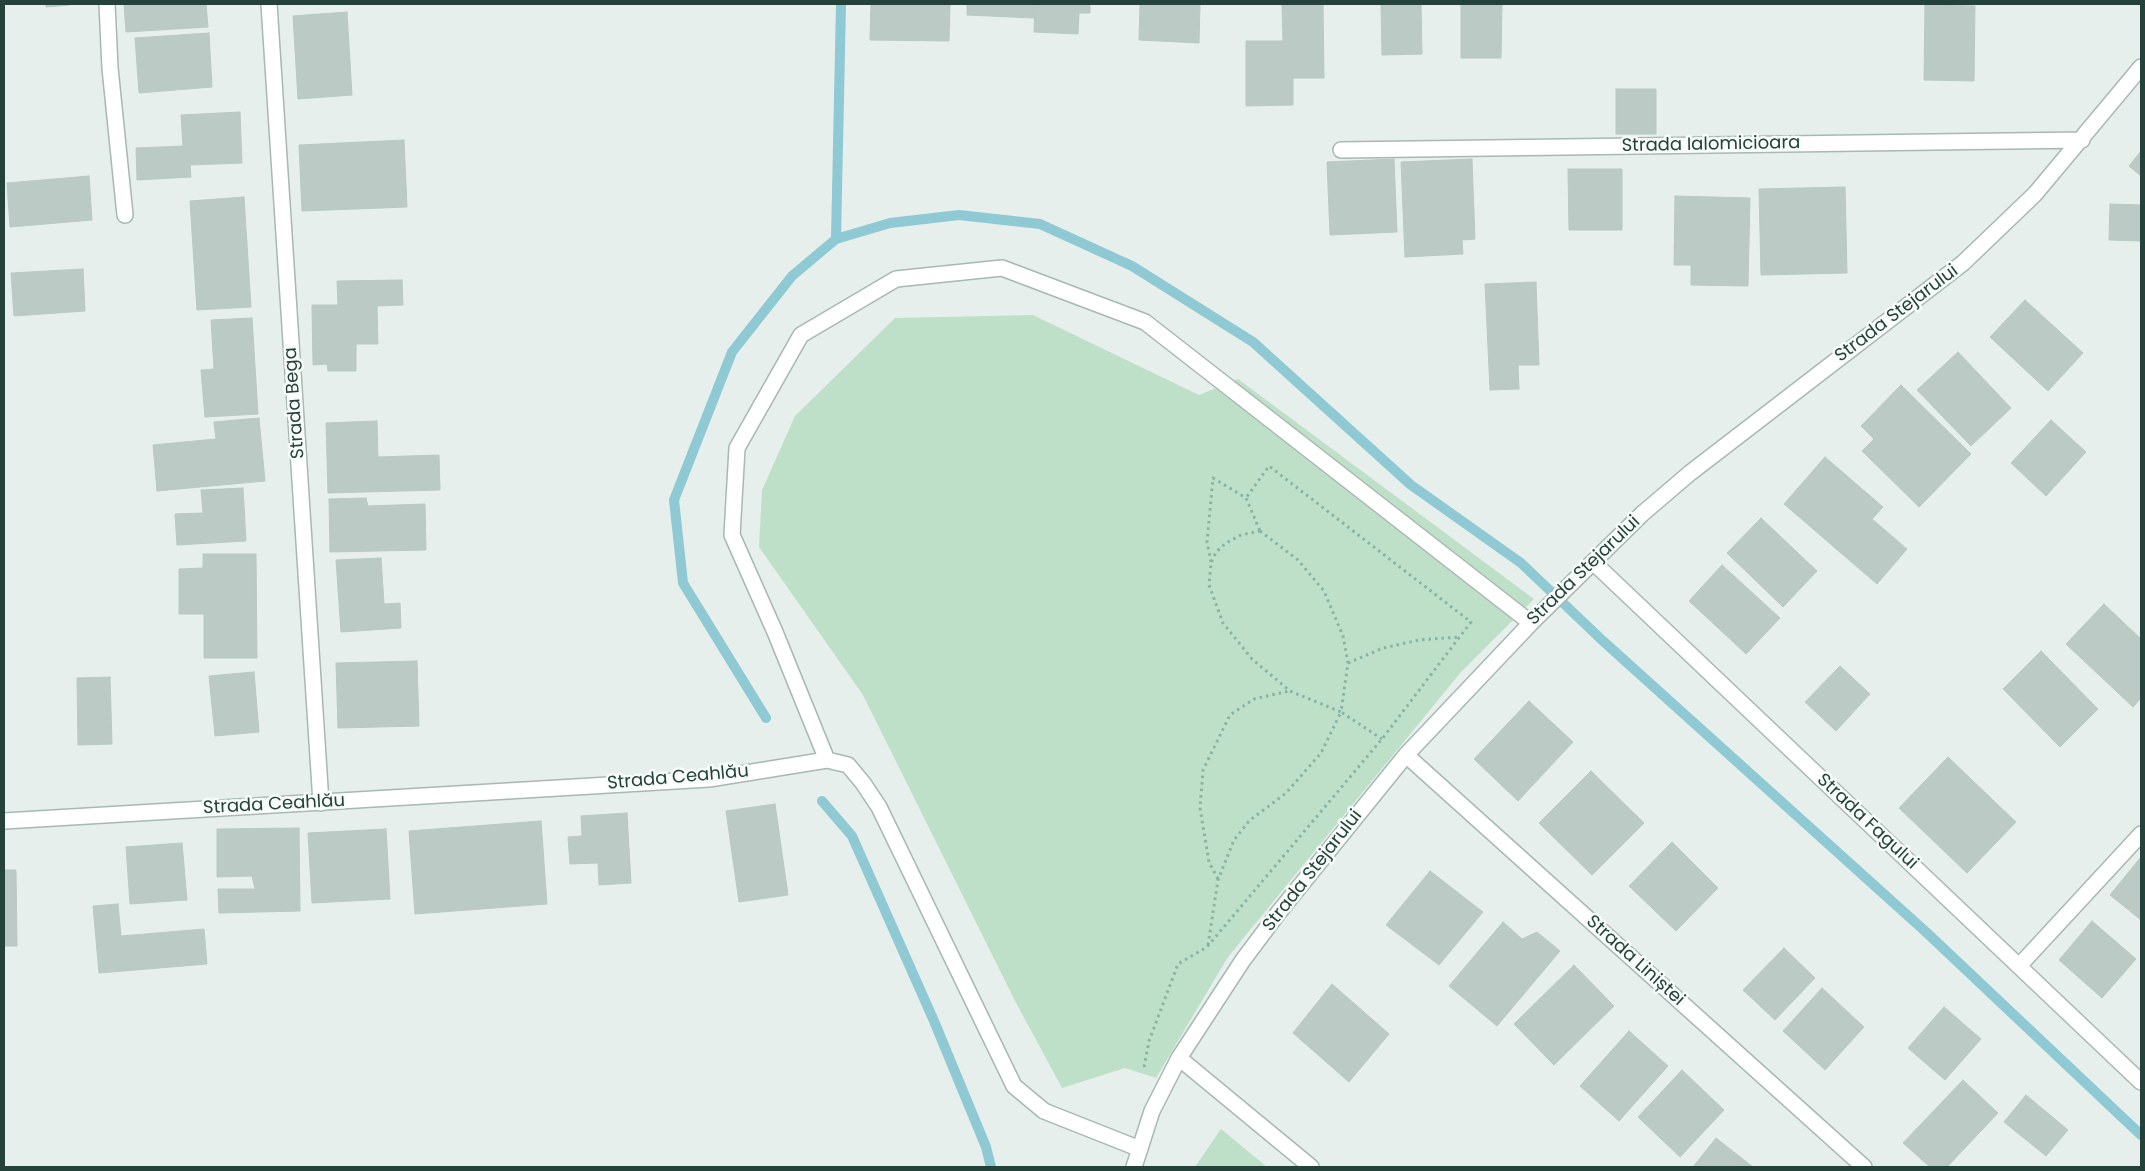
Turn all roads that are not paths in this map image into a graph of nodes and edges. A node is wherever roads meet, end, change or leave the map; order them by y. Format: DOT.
graph roads {
  1 [pos="106,4"];
  2 [pos="270,4"];
  3 [pos="2141,67"];
  4 [pos="2082,140"];
  5 [pos="1341,150"];
  6 [pos="125,216"];
  7 [pos="1593,562"];
  8 [pos="1531,623"];
  9 [pos="1406,755"];
  10 [pos="827,760"];
  11 [pos="321,803"];
  12 [pos="4,821"];
  13 [pos="2141,834"];
  14 [pos="2019,966"];
  15 [pos="1179,1058"];
  16 [pos="2141,1082"];
  17 [pos="1140,1149"];
  18 [pos="1134,1167"];
  19 [pos="1311,1167"];
  20 [pos="1864,1167"];
  1 -- 6 [label="street"];
  2 -- 11 [label="street, Strada Bega"];
  3 -- 4 [label="street, Strada Stejarului"];
  4 -- 5 [label="street, Strada Ialomicioara"];
  4 -- 7 [label="street, Strada Stejarului"];
  7 -- 8 [label="street, Strada Stejarului"];
  7 -- 14 [label="street, Strada Fagului"];
  8 -- 9 [label="street, Strada Stejarului"];
  8 -- 10 [label="street"];
  9 -- 15 [label="street, Strada Stejarului"];
  9 -- 20 [label="street, Strada Liniștei"];
  10 -- 11 [label="street, Strada Ceahlău"];
  10 -- 17 [label="street, Strada Ceahlău"];
  11 -- 12 [label="street, Strada Ceahlău"];
  13 -- 14 [label="street"];
  14 -- 16 [label="street, Strada Fagului"];
  15 -- 17 [label="street, Strada Stejarului"];
  15 -- 19 [label="street"];
  17 -- 18 [label="street, Strada Stejarului"];
}
